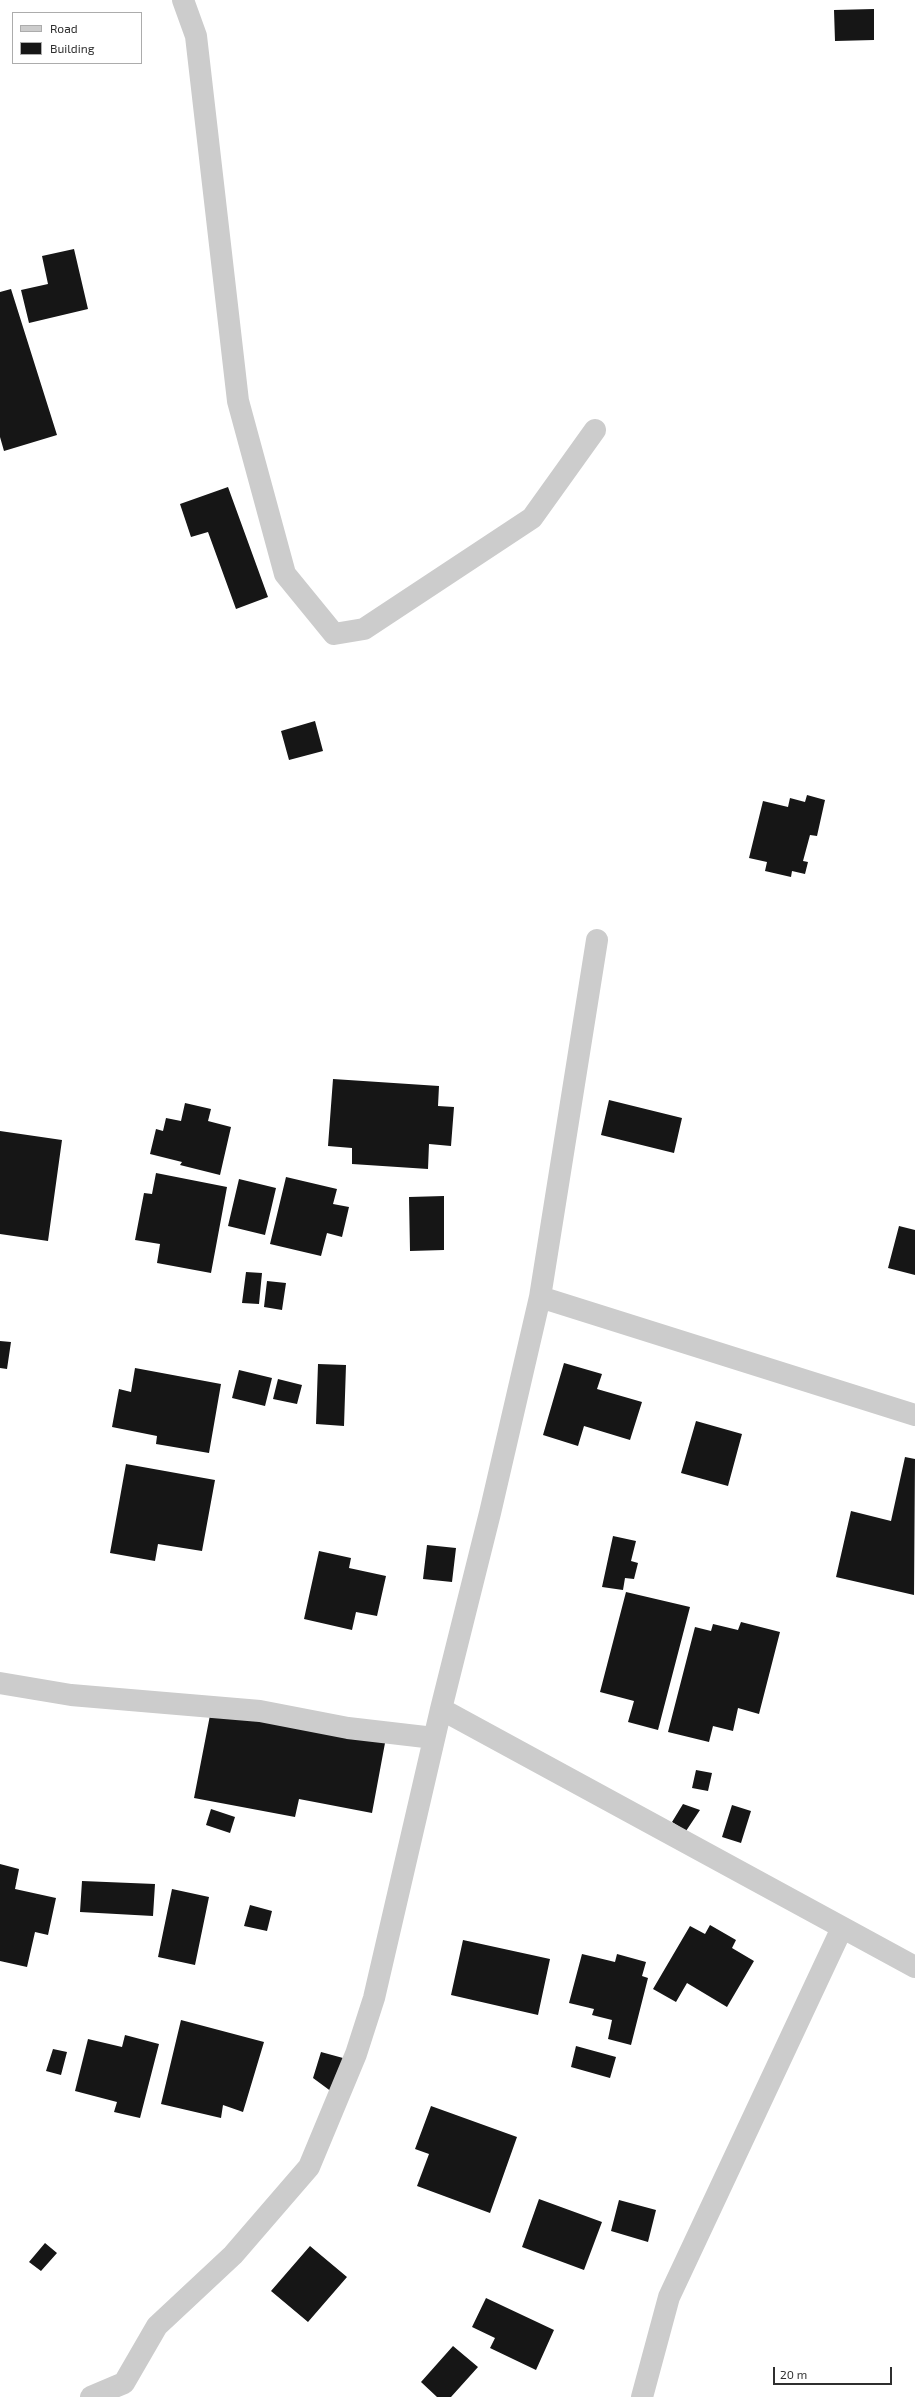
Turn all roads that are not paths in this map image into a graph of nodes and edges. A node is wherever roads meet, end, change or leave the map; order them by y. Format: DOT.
graph roads {
  1 [pos="183,0"];
  2 [pos="595,430"];
  3 [pos="597,940"];
  4 [pos="540,1297"];
  5 [pos="915,1415"];
  6 [pos="0,1683"];
  7 [pos="441,1709"];
  8 [pos="434,1738"];
  9 [pos="842,1928"];
  10 [pos="915,1967"];
  11 [pos="90,2397"];
  12 [pos="642,2397"];
  1 -- 2 [label="street"];
  3 -- 4 [label="street"];
  4 -- 5 [label="street"];
  4 -- 7 [label="street"];
  6 -- 8 [label="street"];
  7 -- 8 [label="street"];
  7 -- 9 [label="street"];
  8 -- 11 [label="street"];
  9 -- 10 [label="street"];
  9 -- 12 [label="street"];
}
